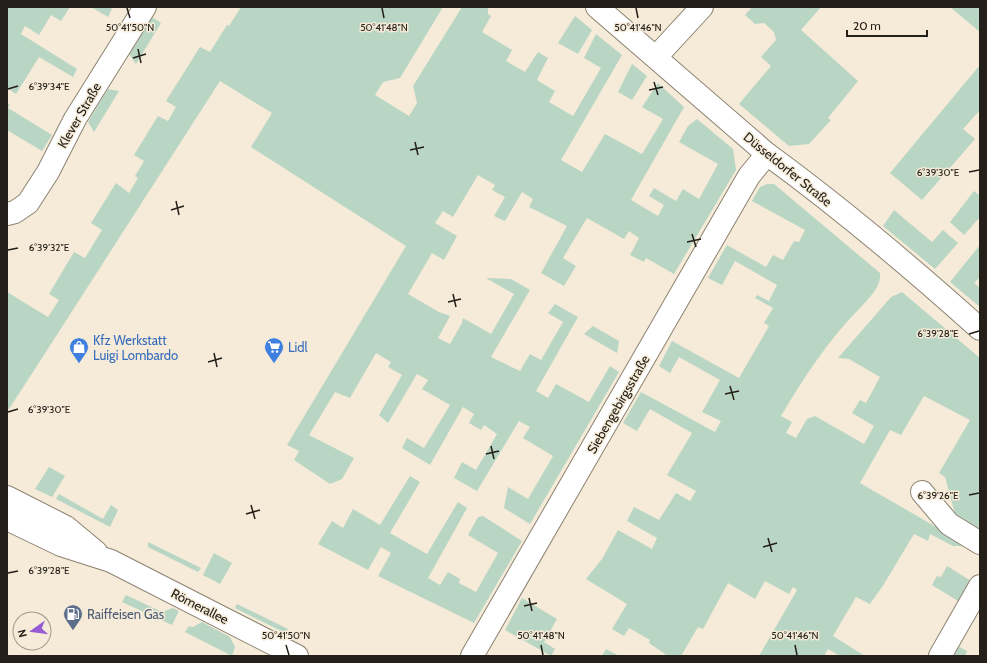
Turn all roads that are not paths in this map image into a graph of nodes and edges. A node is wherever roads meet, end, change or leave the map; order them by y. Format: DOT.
graph roads {
  1 [pos="145,7"];
  2 [pos="597,7"];
  3 [pos="702,7"];
  4 [pos="656,57"];
  5 [pos="767,154"];
  6 [pos="7,214"];
  7 [pos="980,329"];
  8 [pos="922,492"];
  9 [pos="7,497"];
  10 [pos="7,519"];
  11 [pos="980,543"];
  12 [pos="103,558"];
  13 [pos="980,586"];
  14 [pos="297,656"];
  15 [pos="472,656"];
  16 [pos="940,656"];
  1 -- 6 [label="street, Klever Straße"];
  2 -- 4 [label="street, Düsseldorfer Straße"];
  3 -- 4 [label="street"];
  4 -- 5 [label="street, Düsseldorfer Straße"];
  5 -- 7 [label="street, Düsseldorfer Straße"];
  5 -- 15 [label="street, Siebengebirgsstraße"];
  8 -- 11 [label="street"];
  9 -- 12 [label="street, Römerallee"];
  10 -- 12 [label="street, Römerallee"];
  12 -- 14 [label="street, Römerallee"];
  13 -- 16 [label="street"];
}
